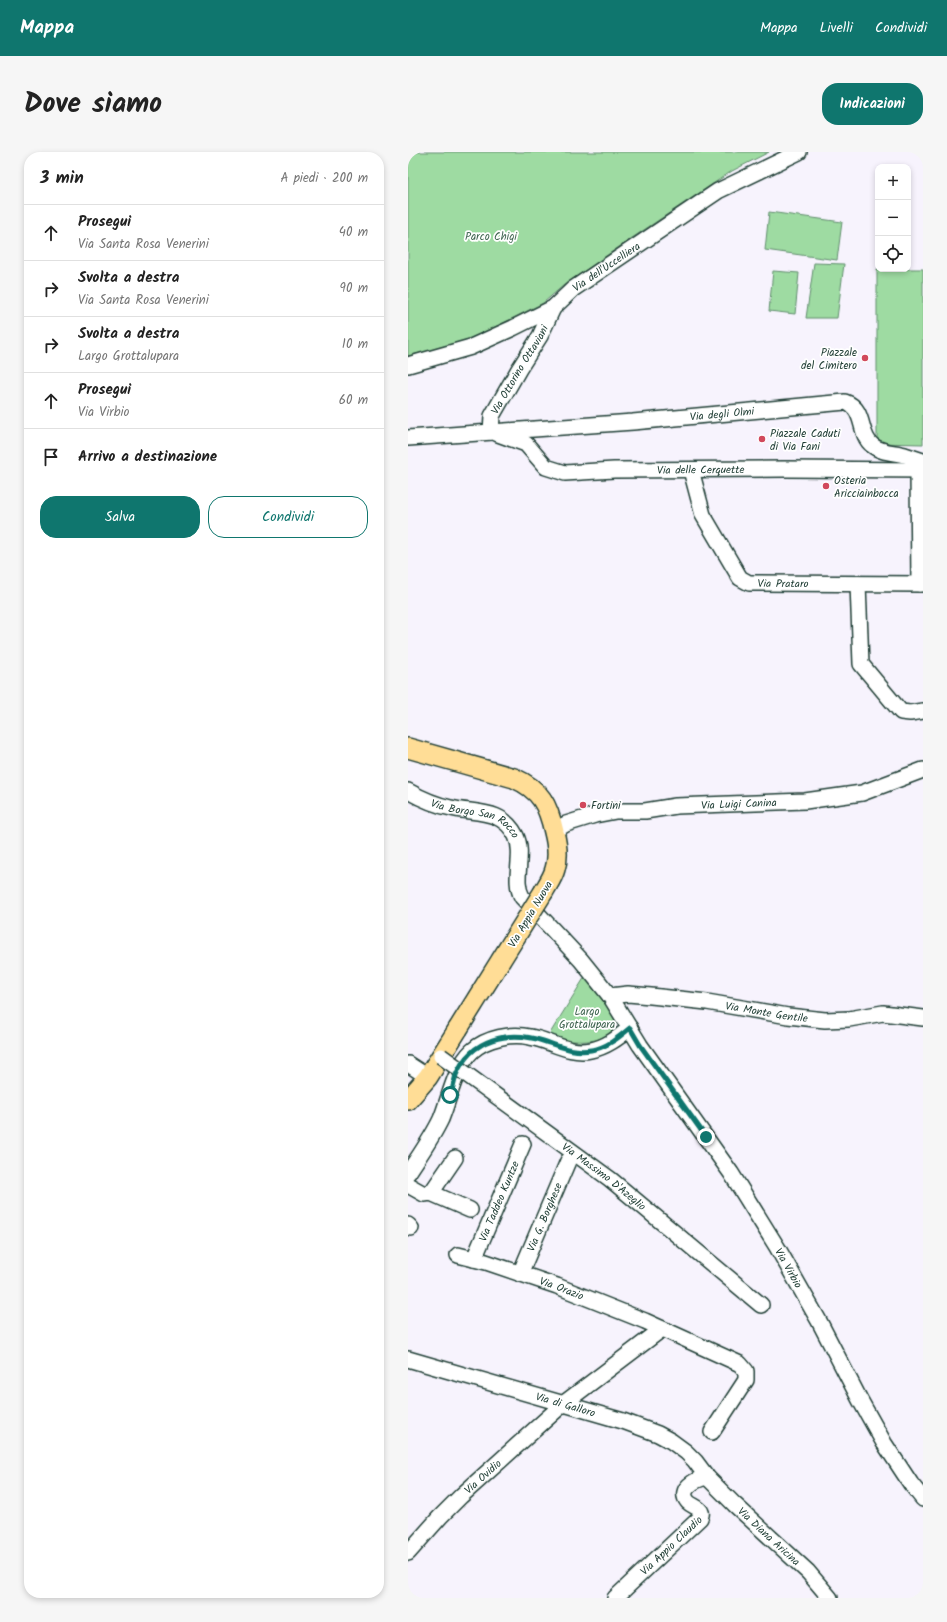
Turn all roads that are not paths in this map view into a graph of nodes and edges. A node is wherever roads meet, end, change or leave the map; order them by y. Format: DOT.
graph roads {
  1 [pos="799,152"];
  2 [pos="553,308"];
  3 [pos="408,365"];
  4 [pos="491,432"];
  5 [pos="408,438"];
  6 [pos="922,467"];
  7 [pos="691,470"];
  8 [pos="858,584"];
  9 [pos="921,584"];
  10 [pos="923,711"];
  11 [pos="408,748"];
  12 [pos="923,770"];
  13 [pos="408,791"];
  14 [pos="554,831"];
  15 [pos="610,996"];
  16 [pos="923,1018"];
  17 [pos="630,1028"];
  18 [pos="441,1056"];
  19 [pos="408,1064"];
  20 [pos="428,1077"];
  21 [pos="408,1100"];
  22 [pos="523,1144"];
  23 [pos="455,1158"];
  24 [pos="568,1161"];
  25 [pos="408,1173"];
  26 [pos="408,1185"];
  27 [pos="431,1193"];
  28 [pos="470,1210"];
  29 [pos="458,1255"];
  30 [pos="474,1259"];
  31 [pos="520,1274"];
  32 [pos="761,1305"];
  33 [pos="662,1329"];
  34 [pos="408,1359"];
  35 [pos="563,1404"];
  36 [pos="712,1432"];
  37 [pos="707,1477"];
  38 [pos="923,1499"];
  39 [pos="408,1553"];
  40 [pos="614,1598"];
  41 [pos="830,1598"];
  1 -- 2 [label="street, Via dell'Uccelliera"];
  2 -- 3 [label="street, Via dell'Uccelliera"];
  2 -- 4 [label="street, Via Ottorino Ottaviani"];
  4 -- 5 [label="street, Via degli Olmi"];
  4 -- 6 [label="street, Via degli Olmi"];
  4 -- 7 [label="street, Via delle Cerquette"];
  6 -- 7 [label="street, Via delle Cerquette"];
  6 -- 9 [label="street"];
  7 -- 8 [label="street, Via Prataro"];
  8 -- 9 [label="street, Via Prataro"];
  8 -- 10 [label="street"];
  11 -- 14 [label="main road, Via Appia Nuova"];
  12 -- 14 [label="street, Via Luigi Canina"];
  13 -- 15 [label="street, Via Borgo San Rocco"];
  14 -- 18 [label="main road, Via Appia Nuova, bridge"];
  15 -- 16 [label="street, Via Monte Gentile"];
  15 -- 17 [label="street"];
  17 -- 25 [label="street"];
  17 -- 38 [label="street, Via Virbio"];
  18 -- 20 [label="main road, Via Appia Nuova"];
  18 -- 32 [label="street, Via Massimo D'Azeglio, bridge"];
  19 -- 20 [label="street"];
  20 -- 21 [label="main road, Via Appia Nuova"];
  22 -- 30 [label="street, Via Taddeo Kuntze"];
  23 -- 27 [label="street"];
  24 -- 31 [label="street, Via G. Borghese"];
  26 -- 27 [label="street"];
  27 -- 28 [label="street"];
  29 -- 30 [label="street, Via Orazio"];
  30 -- 31 [label="street, Via Orazio"];
  31 -- 33 [label="street, Via Orazio"];
  33 -- 35 [label="street"];
  33 -- 36 [label="street, Via Orazio"];
  34 -- 35 [label="street, Via di Galloro"];
  35 -- 37 [label="street, Via di Galloro"];
  35 -- 39 [label="street, Via Ovidio"];
  37 -- 40 [label="street, Via Appio Claudio"];
  37 -- 41 [label="street, Via Diana Aricina"];
}
